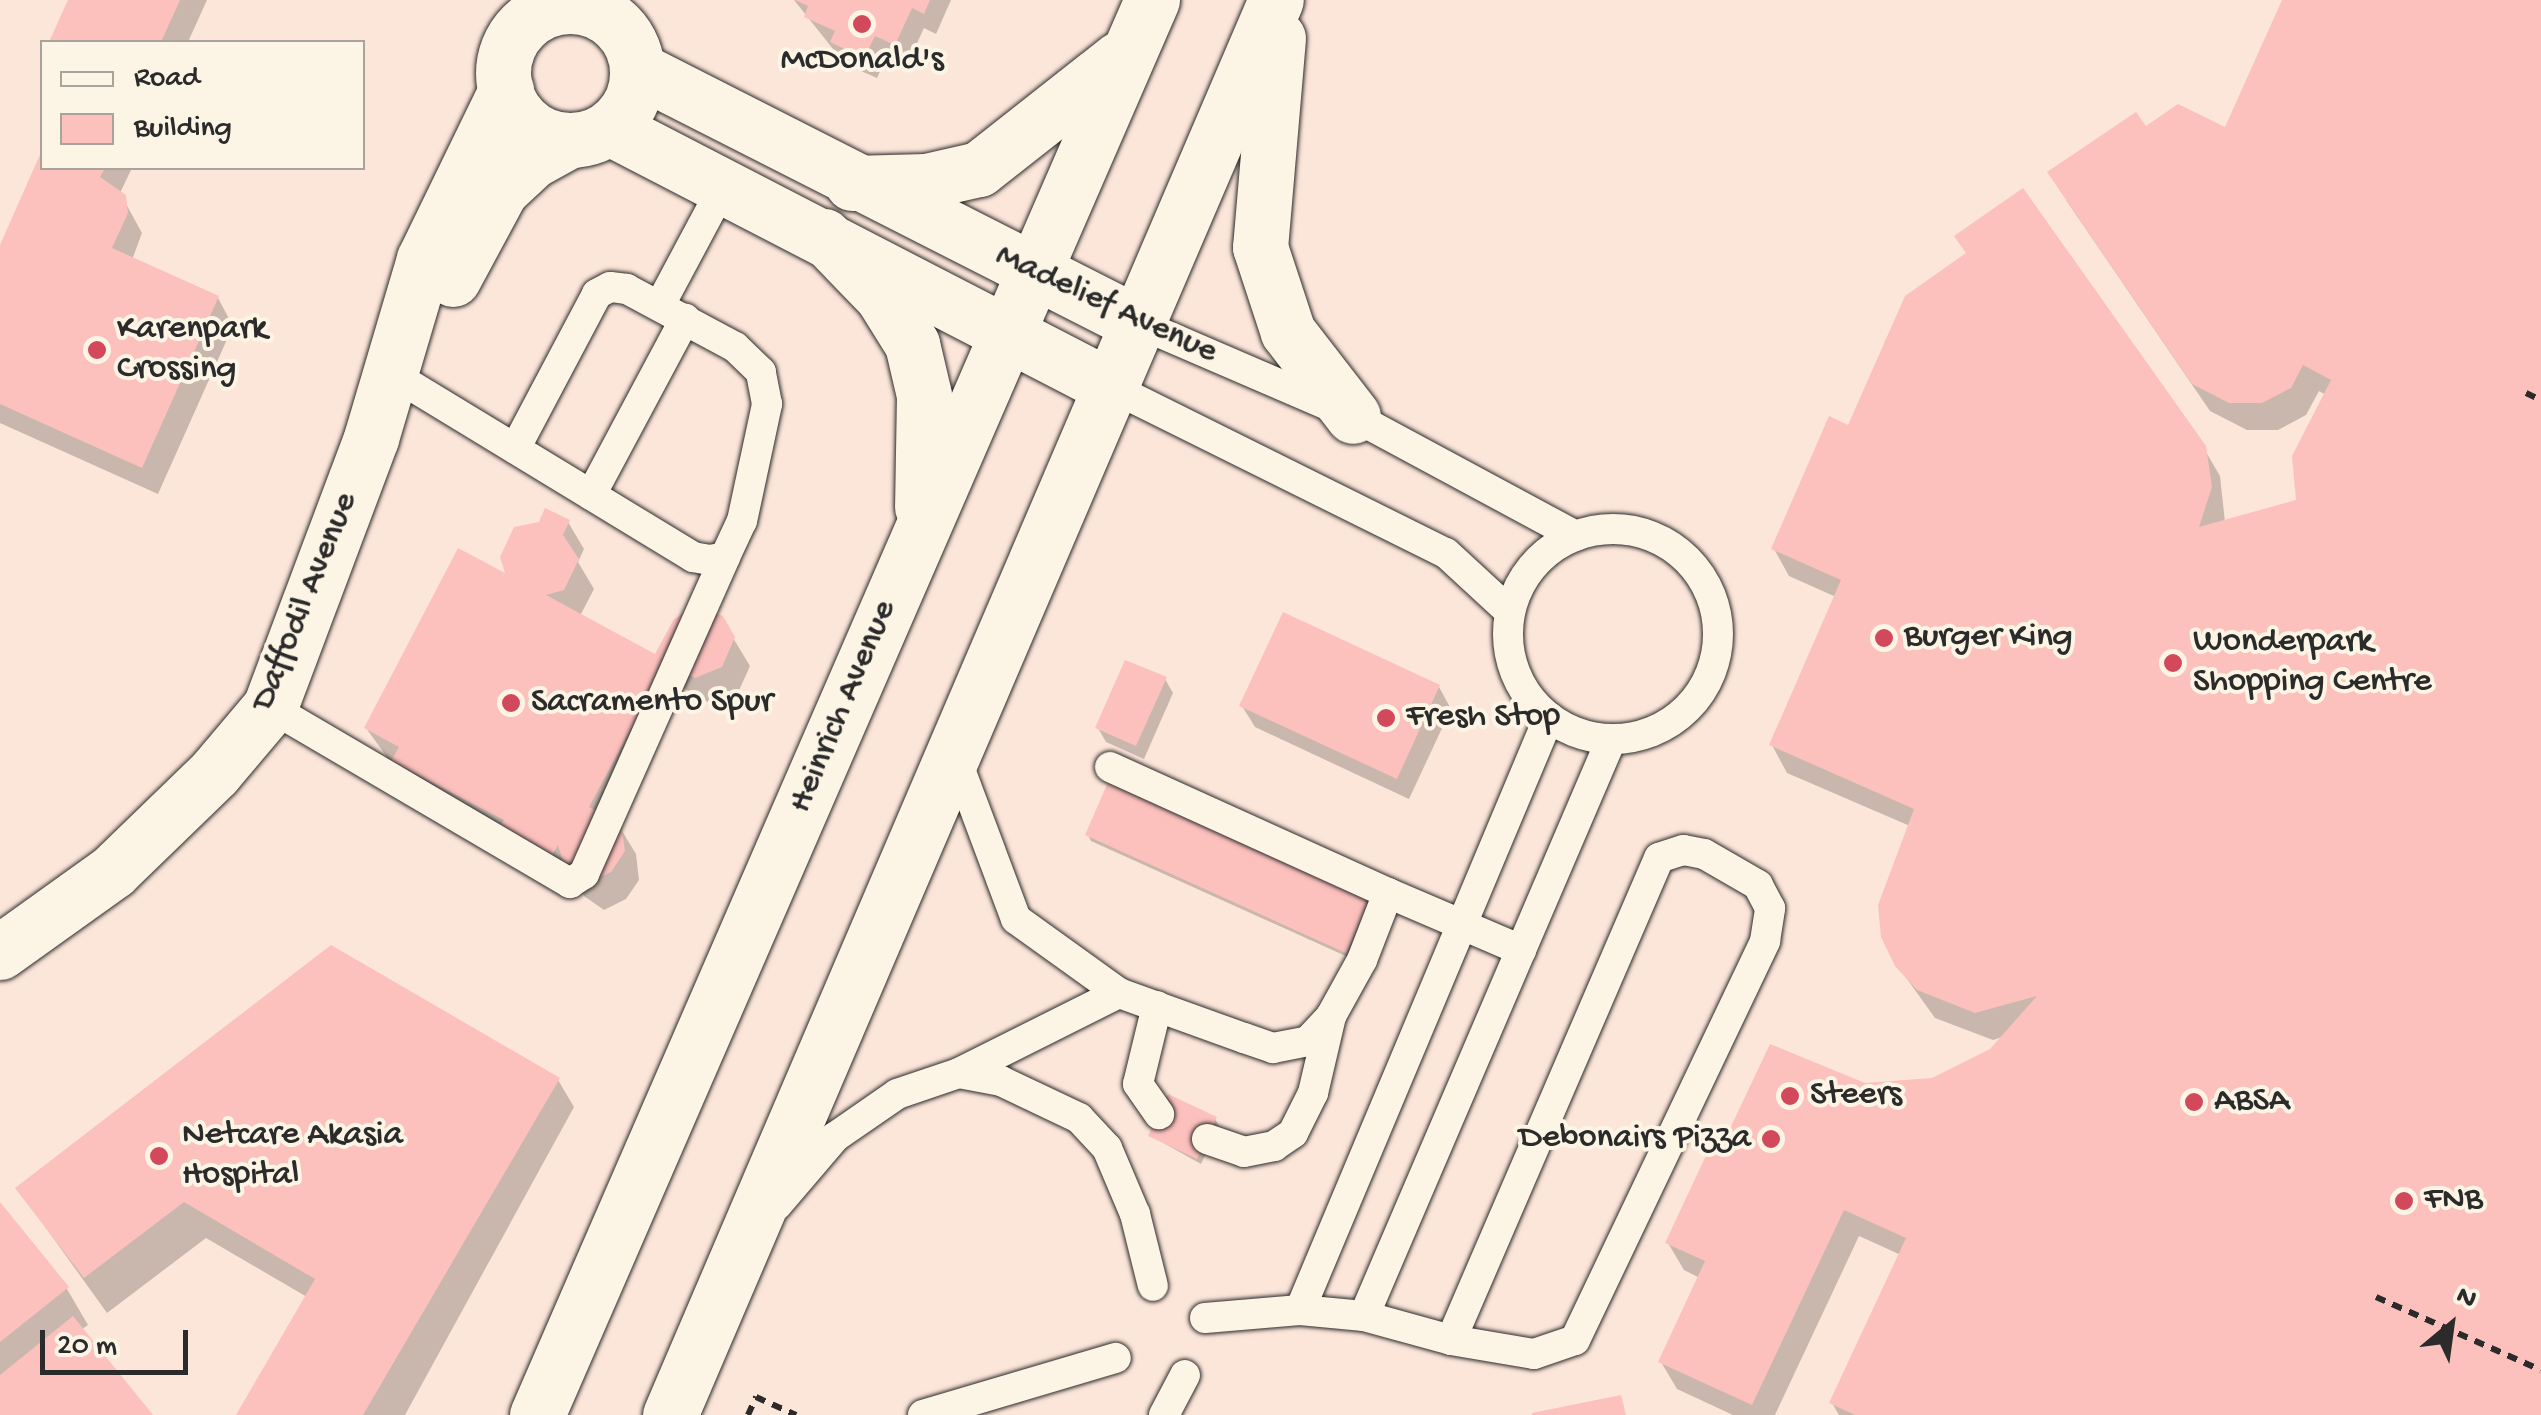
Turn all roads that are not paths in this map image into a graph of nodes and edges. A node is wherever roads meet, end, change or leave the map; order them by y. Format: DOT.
graph roads {
  1 [pos="1152,0"];
  2 [pos="1279,0"];
  3 [pos="1130,50"];
  4 [pos="637,70"];
  5 [pos="506,90"];
  6 [pos="590,134"];
  7 [pos="852,183"];
  8 [pos="724,185"];
  9 [pos="824,236"];
  10 [pos="1033,272"];
  11 [pos="673,312"];
  12 [pos="1136,322"];
  13 [pos="1006,336"];
  14 [pos="402,380"];
  15 [pos="1107,386"];
  16 [pos="1352,416"];
  17 [pos="372,438"];
  18 [pos="515,449"];
  19 [pos="592,495"];
  20 [pos="921,530"];
  21 [pos="1576,536"];
  22 [pos="724,556"];
  23 [pos="1510,612"];
  24 [pos="270,708"];
  25 [pos="1549,718"];
  26 [pos="1612,740"];
  27 [pos="954,753"];
  28 [pos="1110,767"];
  29 [pos="1388,892"];
  30 [pos="1462,925"];
  31 [pos="1521,950"];
  32 [pos="0,952"];
  33 [pos="1118,993"];
  34 [pos="1156,1006"];
  35 [pos="1331,1016"];
  36 [pos="959,1072"];
  37 [pos="1159,1114"];
  38 [pos="1207,1139"];
  39 [pos="751,1235"];
  40 [pos="1153,1286"];
  41 [pos="1300,1310"];
  42 [pos="1364,1316"];
  43 [pos="1205,1318"];
  44 [pos="1451,1340"];
  45 [pos="1116,1358"];
  46 [pos="1186,1375"];
  47 [pos="536,1415"];
  48 [pos="670,1415"];
  49 [pos="923,1415"];
  50 [pos="1164,1415"];
  1 -- 3 [label="street, Heinrich Avenue"];
  2 -- 12 [label="street"];
  2 -- 16 [label="street"];
  3 -- 7 [label="street"];
  3 -- 10 [label="street, Heinrich Avenue"];
  4 -- 5 [label="street, Daffodil Avenue"];
  4 -- 6 [label="street, Daffodil Avenue"];
  4 -- 7 [label="street, Madelief Avenue"];
  5 -- 6 [label="street"];
  5 -- 17 [label="street, Daffodil Avenue"];
  6 -- 8 [label="street, Madelief Avenue"];
  6 -- 14 [label="street, Daffodil Avenue"];
  7 -- 10 [label="street, Madelief Avenue"];
  8 -- 9 [label="street, Madelief Avenue"];
  8 -- 11 [label="lane"];
  9 -- 13 [label="street, Madelief Avenue"];
  9 -- 20 [label="street"];
  10 -- 12 [label="street, Madelief Avenue"];
  10 -- 13 [label="street, Heinrich Avenue"];
  11 -- 18 [label="lane"];
  11 -- 19 [label="lane"];
  11 -- 22 [label="lane"];
  12 -- 15 [label="street"];
  12 -- 16 [label="lane, Madelief Avenue"];
  13 -- 15 [label="street, Madelief Avenue"];
  13 -- 20 [label="street, Heinrich Avenue"];
  14 -- 17 [label="street, Daffodil Avenue"];
  14 -- 18 [label="lane"];
  15 -- 23 [label="lane, Madelief Avenue"];
  15 -- 27 [label="street"];
  16 -- 21 [label="lane, Madelief Avenue"];
  17 -- 24 [label="street, Daffodil Avenue"];
  18 -- 19 [label="lane"];
  19 -- 22 [label="lane"];
  20 -- 47 [label="street, Heinrich Avenue"];
  21 -- 23 [label="lane"];
  21 -- 26 [label="lane"];
  22 -- 24 [label="lane"];
  23 -- 25 [label="lane"];
  24 -- 32 [label="street, Daffodil Avenue"];
  25 -- 26 [label="lane"];
  25 -- 30 [label="lane"];
  26 -- 31 [label="lane"];
  27 -- 33 [label="lane"];
  27 -- 39 [label="street"];
  28 -- 29 [label="lane"];
  29 -- 30 [label="lane"];
  29 -- 35 [label="lane"];
  30 -- 31 [label="lane"];
  30 -- 41 [label="lane"];
  31 -- 42 [label="lane"];
  33 -- 34 [label="lane"];
  33 -- 36 [label="lane"];
  34 -- 35 [label="lane"];
  34 -- 37 [label="lane"];
  35 -- 38 [label="lane"];
  36 -- 39 [label="lane"];
  36 -- 40 [label="lane"];
  39 -- 48 [label="street"];
  41 -- 42 [label="lane"];
  41 -- 43 [label="lane"];
  42 -- 44 [label="lane"];
  44 -- 44 [label="lane"];
  45 -- 49 [label="lane"];
  46 -- 50 [label="lane"];
}
